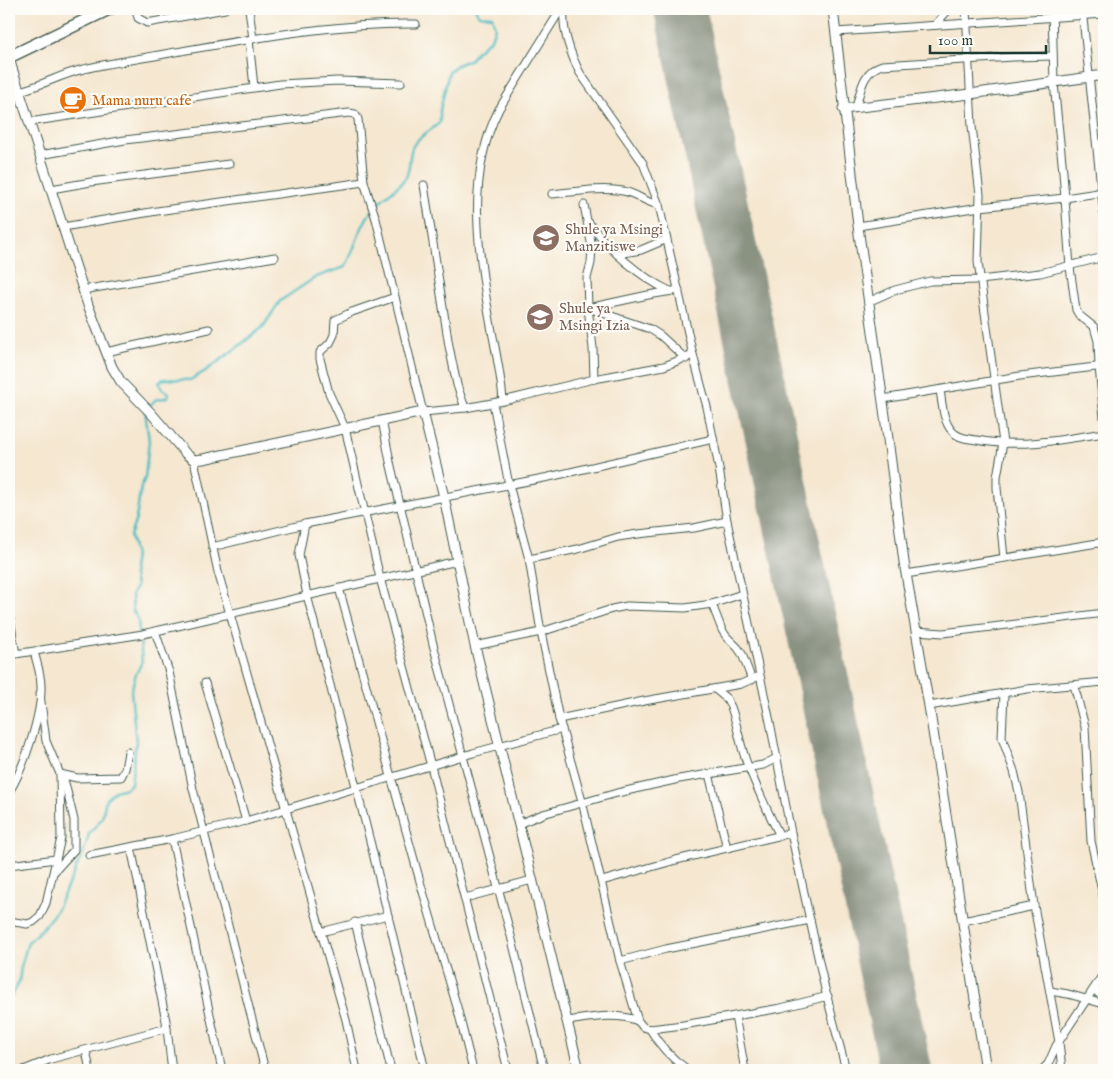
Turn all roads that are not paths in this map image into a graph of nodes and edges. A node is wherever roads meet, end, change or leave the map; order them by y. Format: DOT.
graph roads {
  1 [pos="110,9"];
  2 [pos="136,9"];
  3 [pos="225,9"];
  4 [pos="250,9"];
  5 [pos="562,9"];
  6 [pos="833,9"];
  7 [pos="948,9"];
  8 [pos="966,9"];
  9 [pos="1052,9"];
  10 [pos="1082,12"];
  11 [pos="1104,14"];
  12 [pos="1053,18"];
  13 [pos="966,22"];
  14 [pos="416,24"];
  15 [pos="935,25"];
  16 [pos="836,32"];
  17 [pos="251,39"];
  18 [pos="1053,56"];
  19 [pos="9,58"];
  20 [pos="969,60"];
  21 [pos="1104,76"];
  22 [pos="1089,77"];
  23 [pos="401,83"];
  24 [pos="1054,83"];
  25 [pos="254,87"];
  26 [pos="19,91"];
  27 [pos="970,94"];
  28 [pos="856,107"];
  29 [pos="844,109"];
  30 [pos="29,122"];
  31 [pos="40,155"];
  32 [pos="229,164"];
  33 [pos="364,182"];
  34 [pos="424,185"];
  35 [pos="51,189"];
  36 [pos="1103,192"];
  37 [pos="552,194"];
  38 [pos="1065,198"];
  39 [pos="584,205"];
  40 [pos="659,205"];
  41 [pos="980,207"];
  42 [pos="1104,215"];
  43 [pos="588,220"];
  44 [pos="858,226"];
  45 [pos="63,227"];
  46 [pos="667,239"];
  47 [pos="617,254"];
  48 [pos="275,258"];
  49 [pos="1104,258"];
  50 [pos="1070,267"];
  51 [pos="980,280"];
  52 [pos="83,290"];
  53 [pos="679,290"];
  54 [pos="671,292"];
  55 [pos="395,297"];
  56 [pos="868,302"];
  57 [pos="588,308"];
  58 [pos="209,329"];
  59 [pos="106,352"];
  60 [pos="693,355"];
  61 [pos="686,359"];
  62 [pos="1101,366"];
  63 [pos="594,379"];
  64 [pos="996,381"];
  65 [pos="940,390"];
  66 [pos="883,399"];
  67 [pos="503,401"];
  68 [pos="493,404"];
  69 [pos="465,408"];
  70 [pos="423,412"];
  71 [pos="1104,418"];
  72 [pos="382,420"];
  73 [pos="345,428"];
  74 [pos="1104,433"];
  75 [pos="713,439"];
  76 [pos="1003,443"];
  77 [pos="194,460"];
  78 [pos="509,485"];
  79 [pos="444,497"];
  80 [pos="400,506"];
  81 [pos="364,512"];
  82 [pos="727,521"];
  83 [pos="305,524"];
  84 [pos="1104,542"];
  85 [pos="212,547"];
  86 [pos="1004,558"];
  87 [pos="529,559"];
  88 [pos="457,561"];
  89 [pos="416,570"];
  90 [pos="906,574"];
  91 [pos="380,578"];
  92 [pos="339,588"];
  93 [pos="742,594"];
  94 [pos="307,596"];
  95 [pos="712,604"];
  96 [pos="230,613"];
  97 [pos="1104,613"];
  98 [pos="9,614"];
  99 [pos="155,631"];
  100 [pos="916,631"];
  101 [pos="541,632"];
  102 [pos="475,646"];
  103 [pos="34,652"];
  104 [pos="12,655"];
  105 [pos="759,676"];
  106 [pos="752,680"];
  107 [pos="1104,682"];
  108 [pos="205,683"];
  109 [pos="1074,685"];
  110 [pos="715,689"];
  111 [pos="1004,693"];
  112 [pos="40,694"];
  113 [pos="929,706"];
  114 [pos="560,719"];
  115 [pos="562,730"];
  116 [pos="500,746"];
  117 [pos="128,752"];
  118 [pos="462,757"];
  119 [pos="777,758"];
  120 [pos="431,766"];
  121 [pos="748,767"];
  122 [pos="61,774"];
  123 [pos="709,774"];
  124 [pos="391,777"];
  125 [pos="355,787"];
  126 [pos="9,792"];
  127 [pos="582,802"];
  128 [pos="286,808"];
  129 [pos="246,821"];
  130 [pos="518,824"];
  131 [pos="204,831"];
  132 [pos="791,833"];
  133 [pos="780,836"];
  134 [pos="172,839"];
  135 [pos="131,847"];
  136 [pos="727,848"];
  137 [pos="89,855"];
  138 [pos="56,858"];
  139 [pos="9,865"];
  140 [pos="52,874"];
  141 [pos="532,880"];
  142 [pos="602,881"];
  143 [pos="498,888"];
  144 [pos="465,898"];
  145 [pos="1104,900"];
  146 [pos="1034,906"];
  147 [pos="388,915"];
  148 [pos="810,920"];
  149 [pos="9,921"];
  150 [pos="963,921"];
  151 [pos="355,922"];
  152 [pos="321,932"];
  153 [pos="620,960"];
  154 [pos="1104,975"];
  155 [pos="1094,989"];
  156 [pos="1050,991"];
  157 [pos="828,996"];
  158 [pos="1086,999"];
  159 [pos="1104,999"];
  160 [pos="1104,1004"];
  161 [pos="735,1016"];
  162 [pos="567,1021"];
  163 [pos="638,1021"];
  164 [pos="167,1028"];
  165 [pos="650,1029"];
  166 [pos="1059,1042"];
  167 [pos="86,1051"];
  168 [pos="24,1070"];
  169 [pos="90,1070"];
  170 [pos="172,1070"];
  171 [pos="222,1070"];
  172 [pos="265,1070"];
  173 [pos="357,1070"];
  174 [pos="391,1070"];
  175 [pos="425,1070"];
  176 [pos="473,1070"];
  177 [pos="508,1070"];
  178 [pos="544,1070"];
  179 [pos="579,1070"];
  180 [pos="688,1070"];
  181 [pos="745,1070"];
  182 [pos="846,1070"];
  183 [pos="986,1070"];
  184 [pos="1042,1070"];
  185 [pos="1062,1070"];
  1 -- 19 [label="highway"];
  2 -- 3 [label="street"];
  4 -- 17 [label="street"];
  5 -- 40 [label="street"];
  5 -- 67 [label="street"];
  6 -- 16 [label="street"];
  7 -- 15 [label="street"];
  8 -- 13 [label="street"];
  9 -- 12 [label="street"];
  10 -- 11 [label="street"];
  10 -- 12 [label="street"];
  10 -- 22 [label="street"];
  12 -- 13 [label="street"];
  12 -- 18 [label="street"];
  13 -- 15 [label="street"];
  13 -- 20 [label="street"];
  14 -- 17 [label="street"];
  15 -- 16 [label="street"];
  16 -- 29 [label="street"];
  17 -- 25 [label="street"];
  17 -- 26 [label="street"];
  18 -- 20 [label="street"];
  18 -- 24 [label="street"];
  19 -- 26 [label="street"];
  20 -- 27 [label="street"];
  20 -- 28 [label="street"];
  21 -- 22 [label="street"];
  22 -- 24 [label="street"];
  22 -- 36 [label="street"];
  23 -- 25 [label="street"];
  24 -- 27 [label="street"];
  24 -- 38 [label="street"];
  25 -- 30 [label="street"];
  26 -- 30 [label="street"];
  27 -- 28 [label="street"];
  27 -- 41 [label="street"];
  28 -- 29 [label="street"];
  29 -- 44 [label="street"];
  30 -- 31 [label="street"];
  31 -- 33 [label="street"];
  31 -- 35 [label="street"];
  32 -- 35 [label="street"];
  33 -- 45 [label="street"];
  33 -- 55 [label="street"];
  34 -- 69 [label="street"];
  35 -- 45 [label="street"];
  36 -- 38 [label="street"];
  36 -- 42 [label="street"];
  37 -- 40 [label="street"];
  38 -- 41 [label="street"];
  38 -- 50 [label="street"];
  39 -- 43 [label="street"];
  40 -- 46 [label="street"];
  41 -- 44 [label="street"];
  41 -- 51 [label="street"];
  43 -- 47 [label="street"];
  43 -- 57 [label="street"];
  44 -- 56 [label="street"];
  45 -- 52 [label="street"];
  46 -- 47 [label="street"];
  46 -- 53 [label="street"];
  47 -- 54 [label="street"];
  48 -- 52 [label="street"];
  49 -- 50 [label="street"];
  50 -- 51 [label="street"];
  50 -- 62 [label="street"];
  51 -- 56 [label="street"];
  51 -- 64 [label="street"];
  52 -- 59 [label="street"];
  53 -- 54 [label="street"];
  53 -- 60 [label="street"];
  54 -- 57 [label="street"];
  55 -- 70 [label="street"];
  55 -- 73 [label="street"];
  56 -- 66 [label="street"];
  57 -- 61 [label="street"];
  57 -- 63 [label="street"];
  58 -- 59 [label="street"];
  59 -- 77 [label="street"];
  60 -- 61 [label="street"];
  60 -- 75 [label="street"];
  61 -- 63 [label="street"];
  62 -- 64 [label="street"];
  62 -- 71 [label="street"];
  63 -- 67 [label="street"];
  64 -- 65 [label="street"];
  64 -- 76 [label="street"];
  65 -- 66 [label="street"];
  65 -- 76 [label="street"];
  66 -- 90 [label="street"];
  67 -- 68 [label="street"];
  68 -- 69 [label="street"];
  68 -- 78 [label="street"];
  69 -- 70 [label="street"];
  70 -- 72 [label="street"];
  70 -- 79 [label="street"];
  72 -- 73 [label="street"];
  72 -- 80 [label="street"];
  73 -- 77 [label="street"];
  73 -- 81 [label="street"];
  74 -- 76 [label="street"];
  75 -- 78 [label="street"];
  75 -- 82 [label="street"];
  76 -- 86 [label="street"];
  77 -- 85 [label="street"];
  78 -- 79 [label="street"];
  78 -- 87 [label="street"];
  79 -- 80 [label="street"];
  79 -- 88 [label="street"];
  80 -- 81 [label="street"];
  80 -- 89 [label="street"];
  81 -- 83 [label="street"];
  81 -- 91 [label="street"];
  82 -- 87 [label="street"];
  82 -- 93 [label="street"];
  83 -- 85 [label="street"];
  83 -- 94 [label="street"];
  84 -- 86 [label="street"];
  85 -- 96 [label="street"];
  86 -- 90 [label="street"];
  87 -- 101 [label="street"];
  88 -- 89 [label="street"];
  88 -- 102 [label="street"];
  89 -- 91 [label="street"];
  89 -- 118 [label="street"];
  90 -- 100 [label="street"];
  91 -- 92 [label="street"];
  91 -- 120 [label="street"];
  92 -- 94 [label="street"];
  92 -- 124 [label="street"];
  93 -- 95 [label="street"];
  93 -- 105 [label="street"];
  94 -- 96 [label="street"];
  94 -- 125 [label="street"];
  95 -- 101 [label="street"];
  95 -- 106 [label="street"];
  96 -- 99 [label="street"];
  96 -- 128 [label="street"];
  97 -- 100 [label="street"];
  98 -- 104 [label="street"];
  99 -- 103 [label="street"];
  99 -- 131 [label="street"];
  100 -- 113 [label="street"];
  101 -- 102 [label="street"];
  101 -- 114 [label="street"];
  102 -- 116 [label="street"];
  103 -- 104 [label="street"];
  103 -- 112 [label="street"];
  105 -- 106 [label="street"];
  105 -- 119 [label="street"];
  106 -- 110 [label="street"];
  107 -- 109 [label="street"];
  108 -- 129 [label="street"];
  109 -- 111 [label="street"];
  109 -- 145 [label="street"];
  110 -- 114 [label="street"];
  110 -- 121 [label="street"];
  111 -- 113 [label="street"];
  111 -- 146 [label="street"];
  112 -- 122 [label="street"];
  112 -- 126 [label="street"];
  113 -- 150 [label="street"];
  114 -- 115 [label="street"];
  115 -- 116 [label="street"];
  115 -- 127 [label="street"];
  116 -- 118 [label="street"];
  116 -- 130 [label="street"];
  117 -- 122 [label="street"];
  118 -- 120 [label="street"];
  118 -- 143 [label="street"];
  119 -- 121 [label="street"];
  119 -- 132 [label="street"];
  120 -- 124 [label="street"];
  120 -- 144 [label="street"];
  121 -- 123 [label="street"];
  121 -- 133 [label="street"];
  122 -- 138 [label="street"];
  122 -- 140 [label="street"];
  123 -- 127 [label="street"];
  123 -- 136 [label="street"];
  124 -- 125 [label="street"];
  124 -- 176 [label="street"];
  125 -- 128 [label="street"];
  125 -- 147 [label="street"];
  127 -- 130 [label="street"];
  127 -- 142 [label="street"];
  128 -- 129 [label="street"];
  128 -- 152 [label="street"];
  129 -- 131 [label="street"];
  130 -- 141 [label="street"];
  131 -- 134 [label="street"];
  131 -- 172 [label="street"];
  132 -- 133 [label="street"];
  132 -- 148 [label="street"];
  133 -- 136 [label="street"];
  134 -- 135 [label="street"];
  134 -- 171 [label="street"];
  135 -- 137 [label="street"];
  135 -- 164 [label="street"];
  136 -- 142 [label="street"];
  138 -- 139 [label="street"];
  138 -- 140 [label="street"];
  140 -- 149 [label="street"];
  141 -- 143 [label="street"];
  141 -- 162 [label="street"];
  142 -- 153 [label="street"];
  143 -- 144 [label="street"];
  143 -- 178 [label="street"];
  144 -- 177 [label="street"];
  146 -- 150 [label="street"];
  146 -- 156 [label="street"];
  147 -- 151 [label="street"];
  147 -- 175 [label="street"];
  148 -- 153 [label="street"];
  148 -- 157 [label="street"];
  150 -- 183 [label="street"];
  151 -- 152 [label="street"];
  151 -- 174 [label="street"];
  152 -- 173 [label="street"];
  153 -- 163 [label="street"];
  154 -- 155 [label="street"];
  155 -- 158 [label="street"];
  155 -- 159 [label="street"];
  156 -- 158 [label="street"];
  156 -- 166 [label="street"];
  157 -- 161 [label="street"];
  157 -- 182 [label="street"];
  158 -- 160 [label="street"];
  158 -- 166 [label="street"];
  161 -- 165 [label="street"];
  161 -- 181 [label="street"];
  162 -- 163 [label="street"];
  162 -- 179 [label="street"];
  163 -- 165 [label="street"];
  164 -- 167 [label="street"];
  164 -- 170 [label="street"];
  165 -- 180 [label="street"];
  166 -- 184 [label="street"];
  166 -- 185 [label="street"];
  167 -- 168 [label="street"];
  167 -- 169 [label="street"];
}
